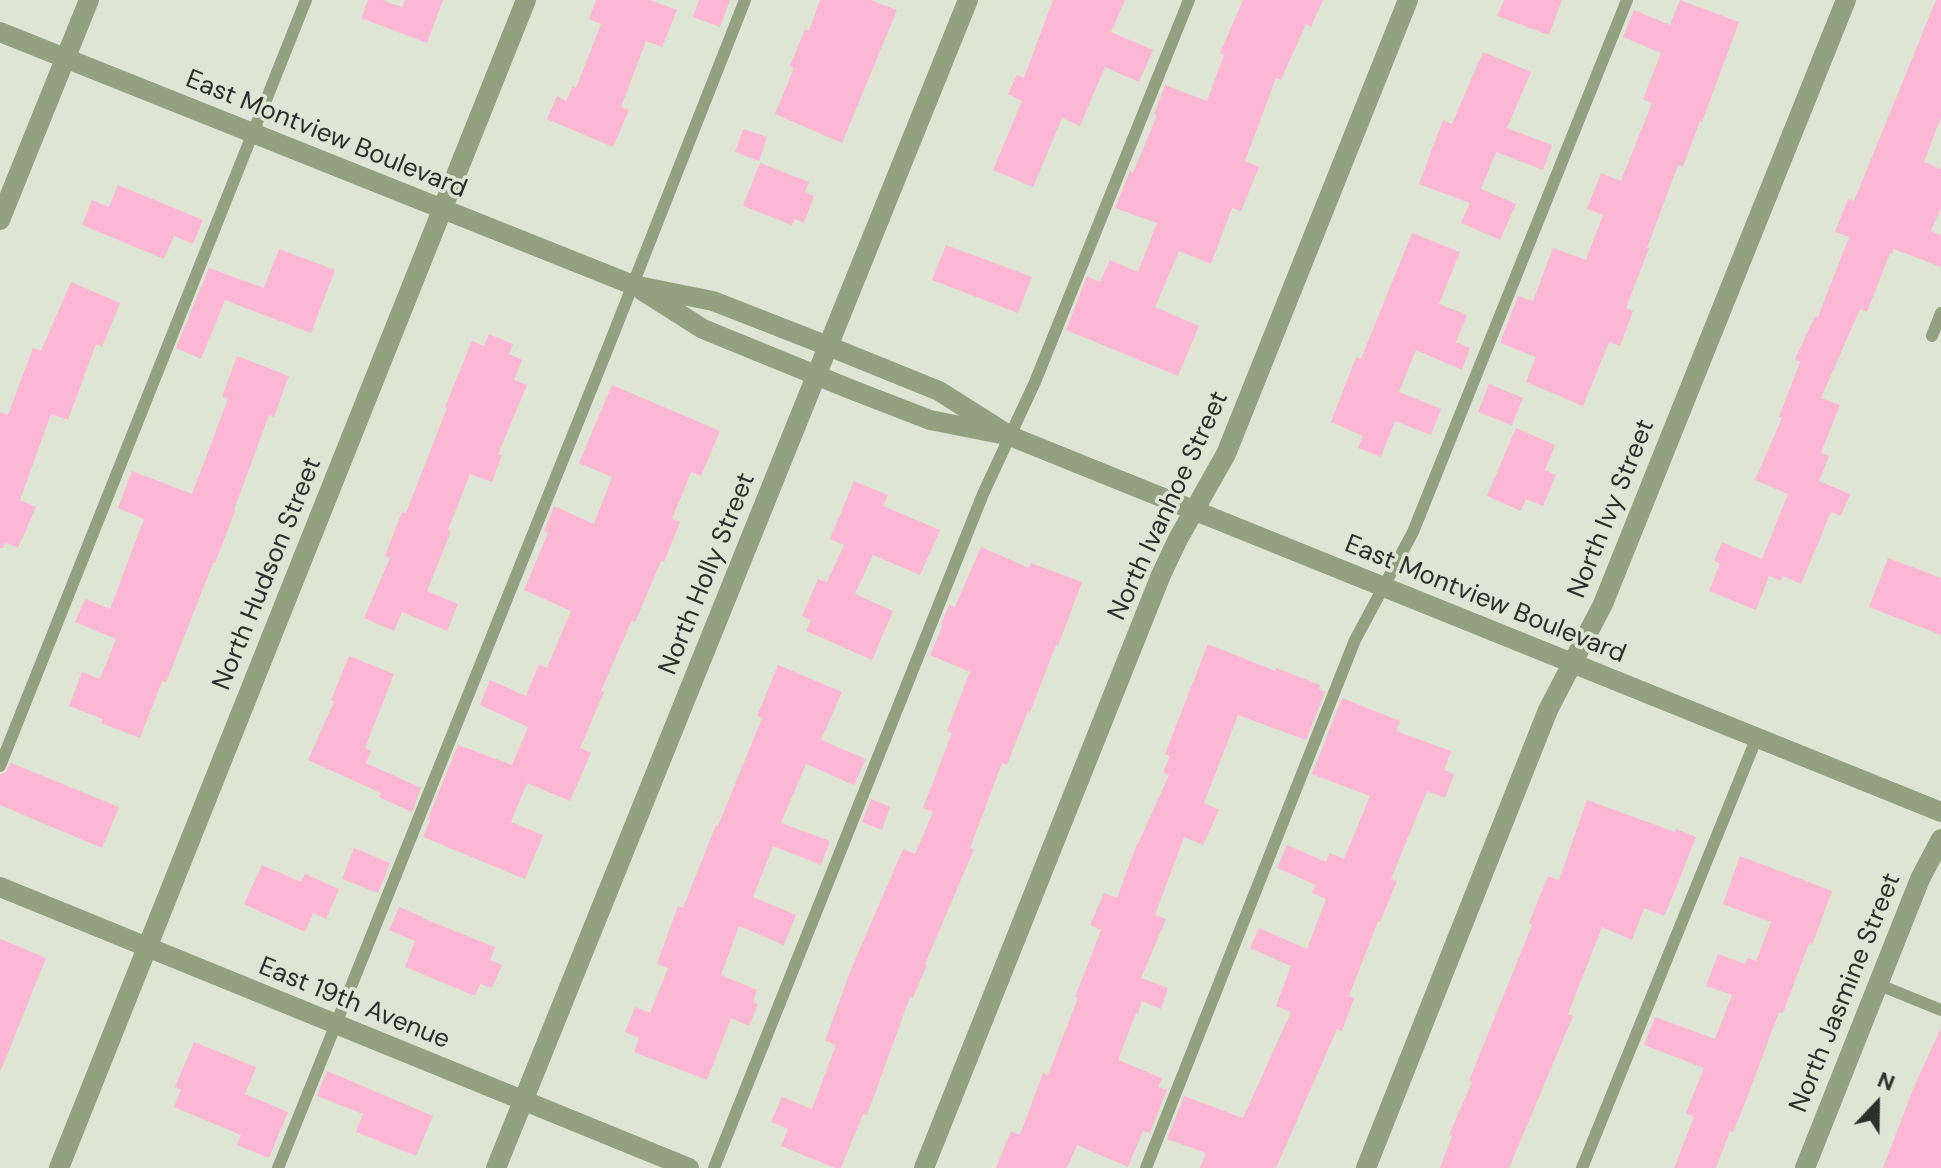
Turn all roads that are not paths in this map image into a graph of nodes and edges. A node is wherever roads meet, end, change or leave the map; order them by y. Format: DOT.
graph roads {
  1 [pos="89,0"];
  2 [pos="306,0"];
  3 [pos="526,0"];
  4 [pos="745,0"];
  5 [pos="968,0"];
  6 [pos="1189,0"];
  7 [pos="1408,0"];
  8 [pos="1627,0"];
  9 [pos="1846,0"];
  10 [pos="0,32"];
  11 [pos="65,58"];
  12 [pos="252,133"];
  13 [pos="442,209"];
  14 [pos="0,220"];
  15 [pos="633,285"];
  16 [pos="1941,313"];
  17 [pos="1932,336"];
  18 [pos="828,346"];
  19 [pos="816,376"];
  20 [pos="1010,436"];
  21 [pos="1194,511"];
  22 [pos="1383,586"];
  23 [pos="1573,663"];
  24 [pos="1757,737"];
  25 [pos="0,766"];
  26 [pos="1941,812"];
  27 [pos="1941,839"];
  28 [pos="0,887"];
  29 [pos="147,947"];
  30 [pos="1877,984"];
  31 [pos="1941,1010"];
  32 [pos="336,1025"];
  33 [pos="523,1100"];
  34 [pos="59,1168"];
  35 [pos="278,1168"];
  36 [pos="496,1168"];
  37 [pos="689,1168"];
  38 [pos="714,1168"];
  39 [pos="924,1168"];
  40 [pos="1146,1168"];
  41 [pos="1366,1168"];
  42 [pos="1582,1168"];
  43 [pos="1805,1168"];
  1 -- 11 [label="street"];
  2 -- 12 [label="lane"];
  3 -- 13 [label="street, North Hudson Street"];
  4 -- 15 [label="lane"];
  5 -- 18 [label="street, North Holly Street"];
  6 -- 20 [label="lane"];
  7 -- 21 [label="street, North Ivanhoe Street"];
  8 -- 22 [label="lane"];
  9 -- 23 [label="street, North Ivy Street"];
  10 -- 11 [label="street, East Montview Boulevard"];
  11 -- 12 [label="street, East Montview Boulevard"];
  11 -- 14 [label="street"];
  12 -- 13 [label="street, East Montview Boulevard"];
  12 -- 25 [label="lane"];
  13 -- 15 [label="street, East Montview Boulevard"];
  13 -- 29 [label="street, North Hudson Street"];
  15 -- 18 [label="street, East Montview Boulevard"];
  15 -- 19 [label="street, East Montview Boulevard"];
  15 -- 32 [label="lane"];
  16 -- 17 [label="lane"];
  18 -- 19 [label="street, North Holly Street"];
  18 -- 20 [label="street, East Montview Boulevard"];
  19 -- 20 [label="street, East Montview Boulevard"];
  19 -- 33 [label="street, North Holly Street"];
  20 -- 21 [label="street, East Montview Boulevard"];
  20 -- 38 [label="lane"];
  21 -- 22 [label="street, East Montview Boulevard"];
  21 -- 39 [label="street, North Ivanhoe Street"];
  22 -- 23 [label="street, East Montview Boulevard"];
  22 -- 40 [label="lane"];
  23 -- 24 [label="street, East Montview Boulevard"];
  23 -- 41 [label="street, North Ivy Street"];
  24 -- 26 [label="street, East Montview Boulevard"];
  24 -- 42 [label="lane"];
  27 -- 30 [label="street, North Jasmine Street"];
  28 -- 29 [label="street, East 19th Avenue"];
  29 -- 32 [label="street, East 19th Avenue"];
  29 -- 34 [label="street, North Hudson Street"];
  30 -- 31 [label="lane"];
  30 -- 43 [label="street, North Jasmine Street"];
  32 -- 33 [label="street, East 19th Avenue"];
  32 -- 35 [label="lane"];
  33 -- 36 [label="street, North Holly Street"];
  33 -- 37 [label="street, East 19th Avenue"];
}
